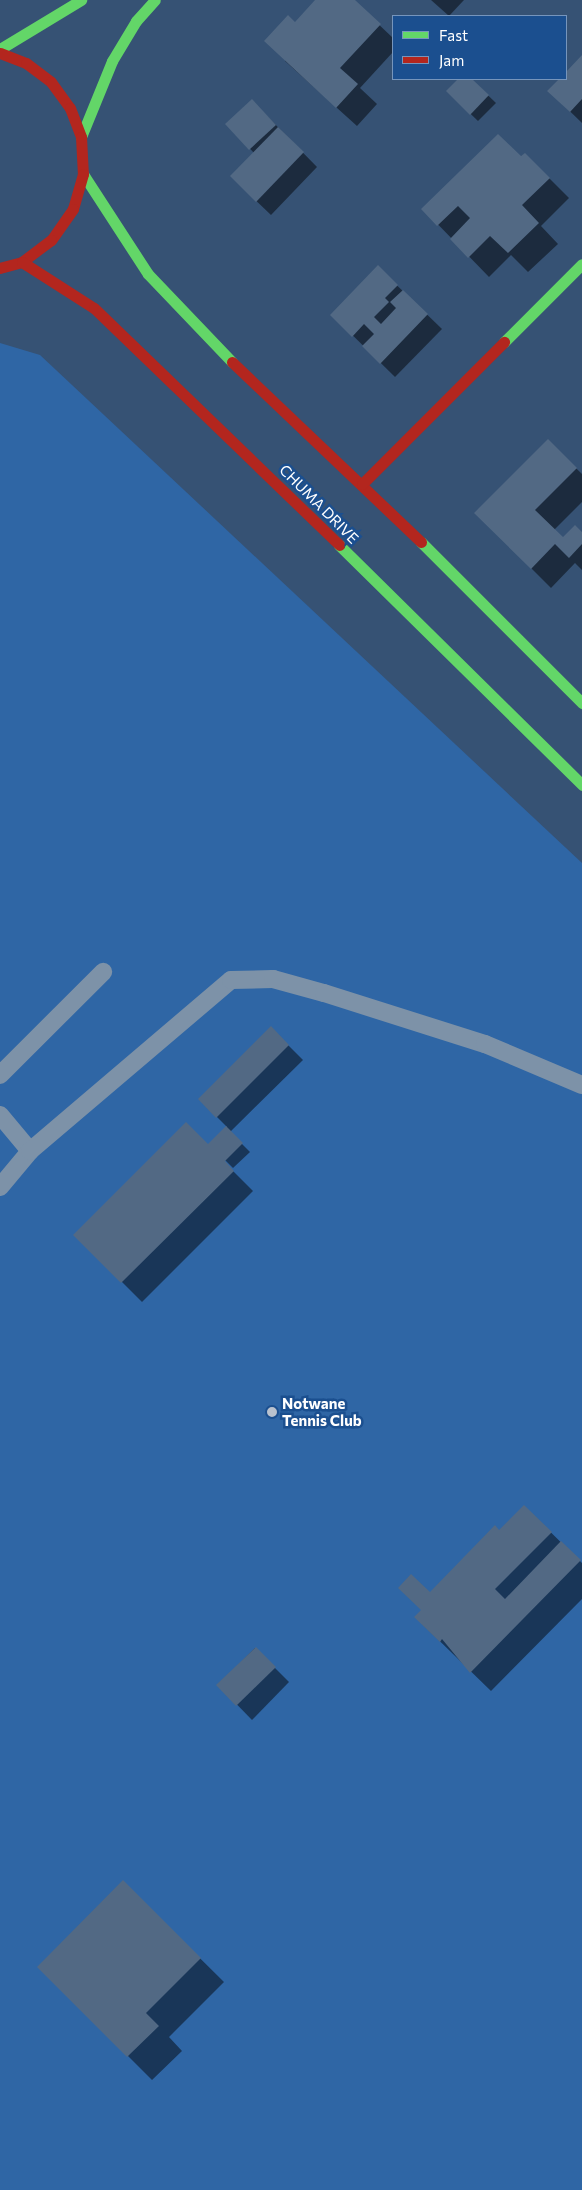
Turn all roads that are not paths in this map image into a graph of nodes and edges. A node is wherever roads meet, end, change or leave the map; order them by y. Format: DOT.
graph roads {
  1 [pos="81,0"];
  2 [pos="155,0"];
  3 [pos="0,49"];
  4 [pos="0,53"];
  5 [pos="81,137"];
  6 [pos="83,174"];
  7 [pos="22,262"];
  8 [pos="582,264"];
  9 [pos="0,268"];
  10 [pos="362,484"];
  11 [pos="582,703"];
  12 [pos="582,785"];
  13 [pos="103,972"];
  14 [pos="0,1076"];
  15 [pos="582,1085"];
  16 [pos="0,1115"];
  17 [pos="30,1151"];
  18 [pos="0,1187"];
  1 -- 3 [label="main road"];
  2 -- 5 [label="main road"];
  4 -- 5 [label="main road"];
  5 -- 6 [label="main road"];
  6 -- 7 [label="main road"];
  6 -- 10 [label="main road"];
  7 -- 9 [label="main road"];
  7 -- 12 [label="main road, CHUMA DRIVE"];
  8 -- 10 [label="main road"];
  10 -- 11 [label="main road"];
  13 -- 14 [label="lane"];
  15 -- 17 [label="lane"];
  16 -- 17 [label="lane"];
  17 -- 18 [label="lane"];
}
